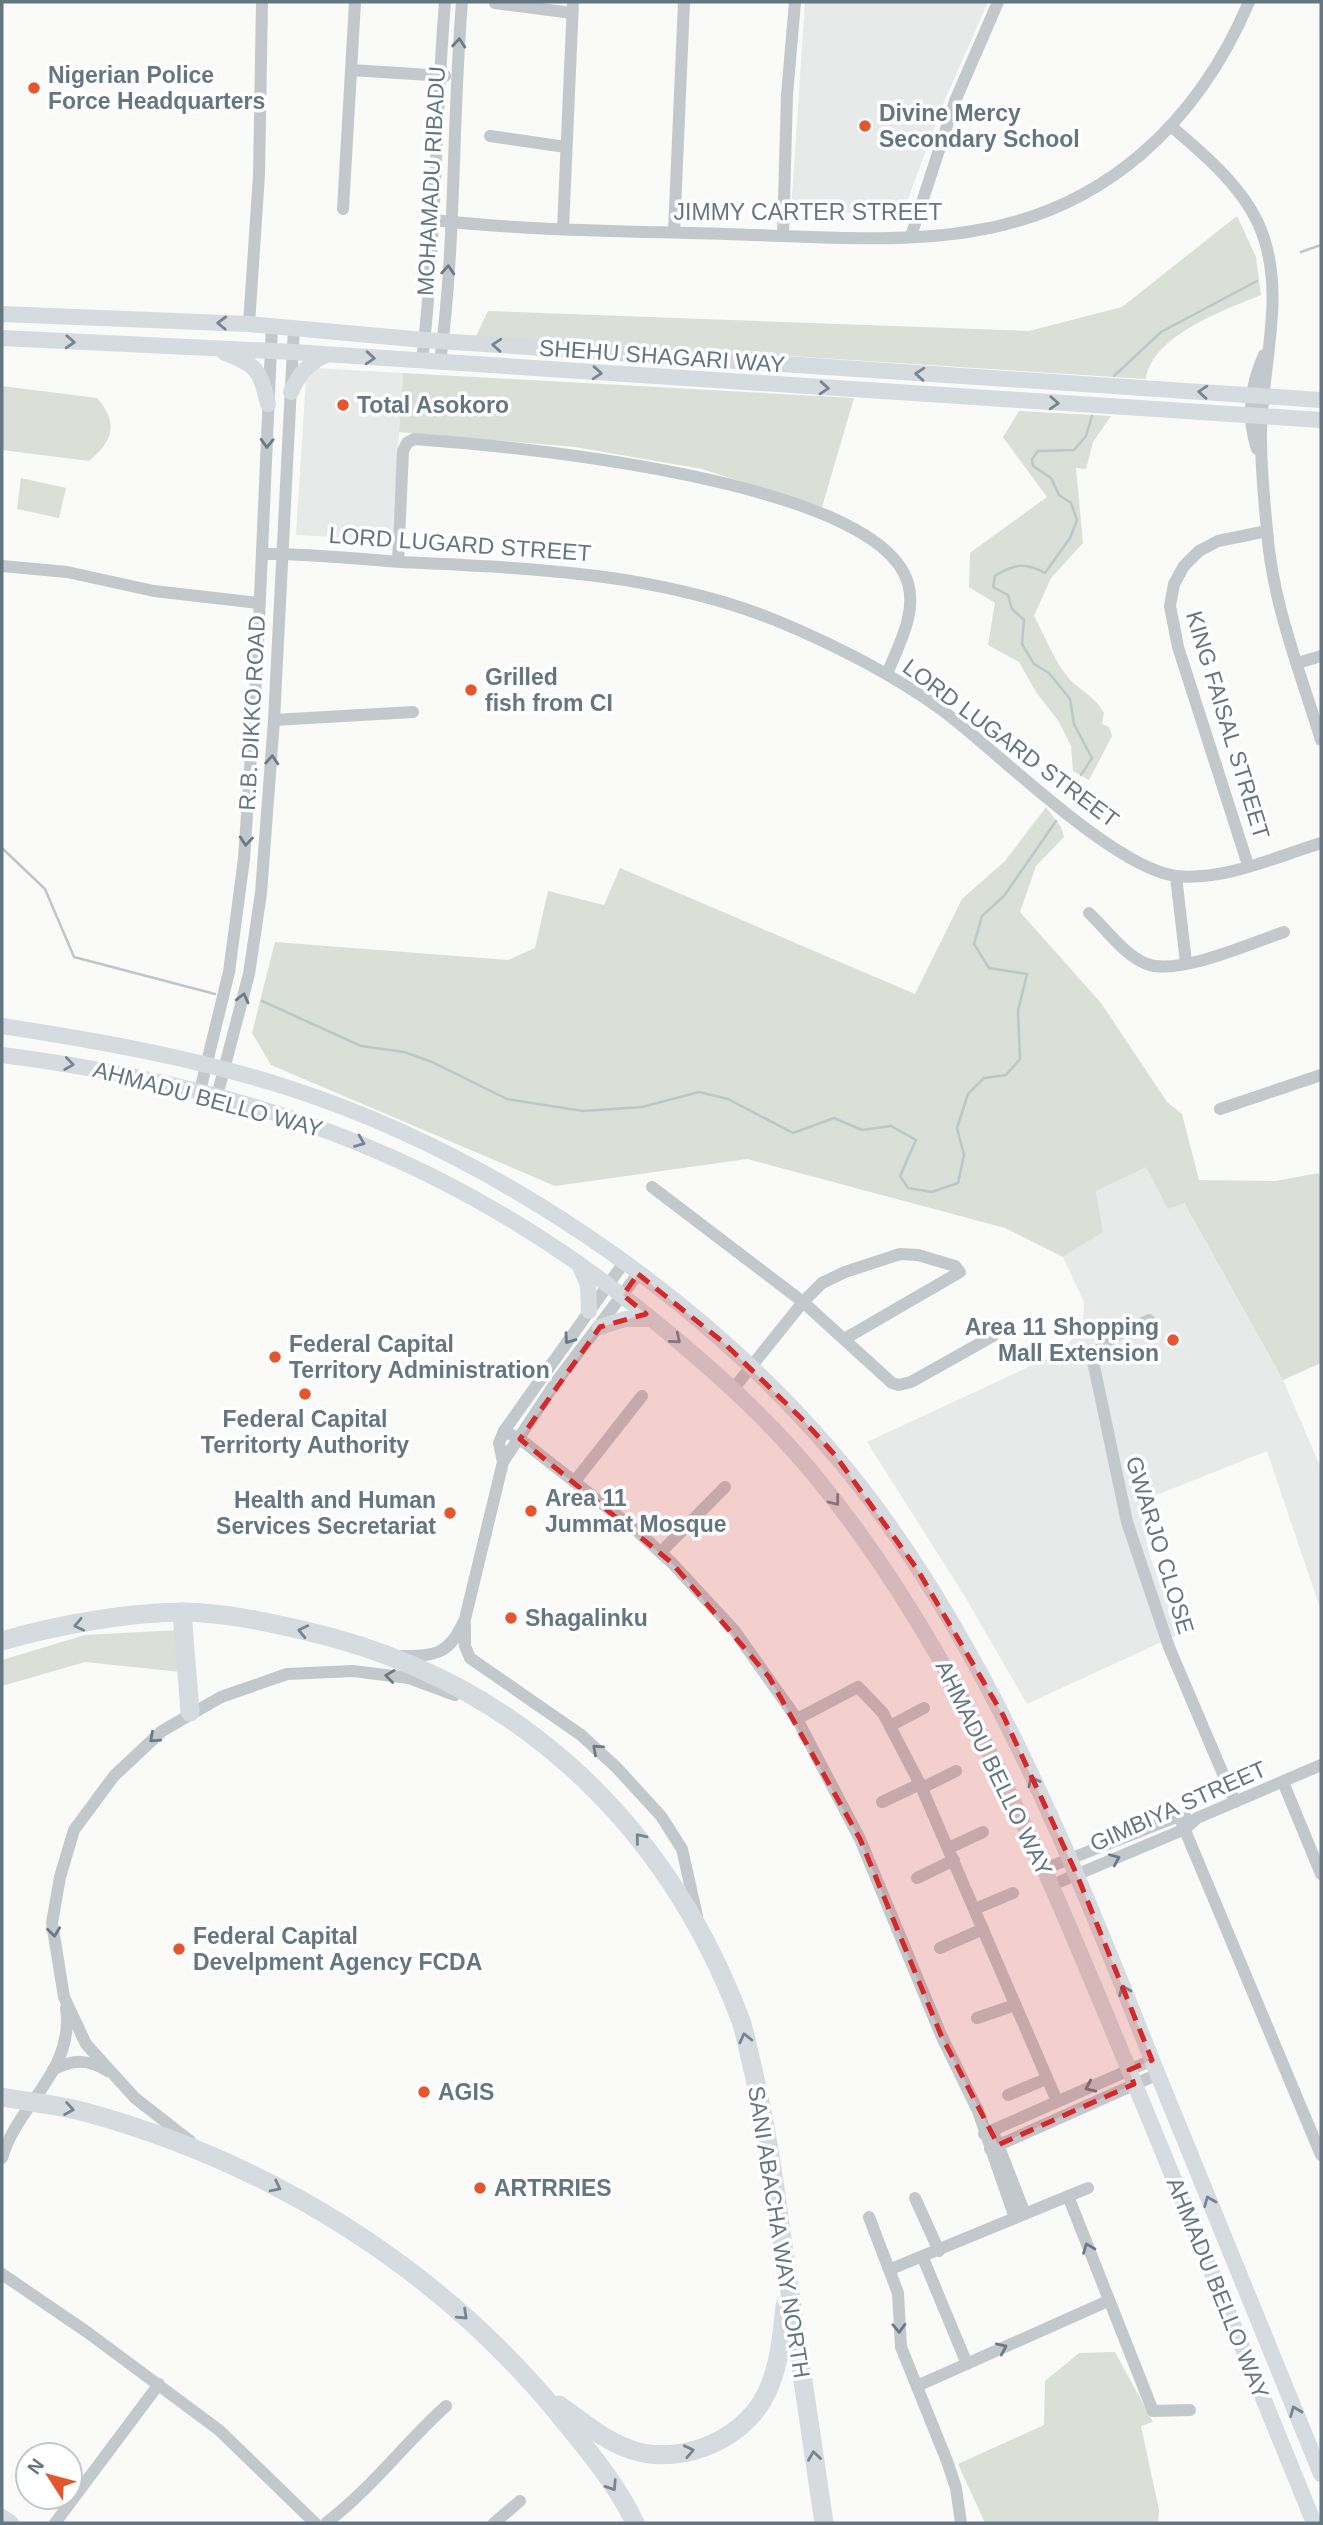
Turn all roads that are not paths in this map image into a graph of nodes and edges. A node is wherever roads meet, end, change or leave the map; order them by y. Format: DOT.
graph roads {
  1 [pos="262,2"];
  2 [pos="355,2"];
  3 [pos="445,2"];
  4 [pos="462,2"];
  5 [pos="684,2"];
  6 [pos="795,2"];
  7 [pos="998,2"];
  8 [pos="1249,2"];
  9 [pos="495,3"];
  10 [pos="572,8"];
  11 [pos="351,70"];
  12 [pos="439,76"];
  13 [pos="456,76"];
  14 [pos="1172,127"];
  15 [pos="490,136"];
  16 [pos="566,147"];
  17 [pos="343,209"];
  18 [pos="434,220"];
  19 [pos="452,222"];
  20 [pos="563,229"];
  21 [pos="674,232"];
  22 [pos="783,235"];
  23 [pos="911,236"];
  24 [pos="2,314"];
  25 [pos="249,324"];
  26 [pos="272,326"];
  27 [pos="294,328"];
  28 [pos="2,338"];
  29 [pos="425,340"];
  30 [pos="443,341"];
  31 [pos="212,349"];
  32 [pos="270,352"];
  33 [pos="293,352"];
  34 [pos="326,355"];
  35 [pos="422,362"];
  36 [pos="440,363"];
  37 [pos="291,392"];
  38 [pos="1321,400"];
  39 [pos="268,404"];
  40 [pos="1321,420"];
  41 [pos="1267,531"];
  42 [pos="262,554"];
  43 [pos="282,554"];
  44 [pos="398,561"];
  45 [pos="2,566"];
  46 [pos="258,603"];
  47 [pos="1321,656"];
  48 [pos="1298,663"];
  49 [pos="887,674"];
  50 [pos="414,712"];
  51 [pos="274,720"];
  52 [pos="1321,740"];
  53 [pos="1321,843"];
  54 [pos="1248,865"];
  55 [pos="1176,876"];
  56 [pos="1089,913"];
  57 [pos="1284,932"];
  58 [pos="1186,964"];
  59 [pos="2,1026"];
  60 [pos="2,1055"];
  61 [pos="206,1065"];
  62 [pos="224,1069"];
  63 [pos="1321,1074"];
  64 [pos="200,1091"];
  65 [pos="217,1096"];
  66 [pos="1220,1109"];
  67 [pos="652,1187"];
  68 [pos="578,1262"];
  69 [pos="624,1264"];
  70 [pos="638,1274"];
  71 [pos="608,1284"];
  72 [pos="623,1295"];
  73 [pos="803,1302"];
  74 [pos="589,1311"];
  75 [pos="651,1318"];
  76 [pos="1149,1320"];
  77 [pos="600,1326"];
  78 [pos="993,1336"];
  79 [pos="846,1338"];
  80 [pos="752,1367"];
  81 [pos="734,1388"];
  82 [pos="642,1396"];
  83 [pos="501,1437"];
  84 [pos="517,1444"];
  85 [pos="503,1462"];
  86 [pos="575,1481"];
  87 [pos="725,1487"];
  88 [pos="661,1552"];
  89 [pos="182,1612"];
  90 [pos="465,1619"];
  91 [pos="2,1641"];
  92 [pos="392,1656"];
  93 [pos="924,1708"];
  94 [pos="190,1712"];
  95 [pos="501,1713"];
  96 [pos="797,1719"];
  97 [pos="890,1726"];
  98 [pos="1321,1765"];
  99 [pos="956,1771"];
  100 [pos="1283,1782"];
  101 [pos="921,1786"];
  102 [pos="882,1802"];
  103 [pos="1235,1802"];
  104 [pos="1179,1816"];
  105 [pos="1197,1818"];
  106 [pos="1185,1829"];
  107 [pos="983,1832"];
  108 [pos="952,1854"];
  109 [pos="1069,1858"];
  110 [pos="1044,1869"];
  111 [pos="1321,1874"];
  112 [pos="1077,1875"];
  113 [pos="917,1878"];
  114 [pos="1052,1885"];
  115 [pos="1013,1893"];
  116 [pos="975,1909"];
  117 [pos="983,1929"];
  118 [pos="701,1930"];
  119 [pos="940,1948"];
  120 [pos="64,1997"];
  121 [pos="1014,2005"];
  122 [pos="977,2018"];
  123 [pos="1155,2067"];
  124 [pos="53,2070"];
  125 [pos="116,2076"];
  126 [pos="1131,2077"];
  127 [pos="1046,2079"];
  128 [pos="1008,2095"];
  129 [pos="2,2097"];
  130 [pos="1057,2101"];
  131 [pos="35,2104"];
  132 [pos="988,2132"];
  133 [pos="994,2147"];
  134 [pos="1321,2154"];
  135 [pos="2,2158"];
  136 [pos="214,2158"];
  137 [pos="1088,2188"];
  138 [pos="1068,2196"];
  139 [pos="915,2197"];
  140 [pos="1020,2216"];
  141 [pos="869,2217"];
  142 [pos="781,2232"];
  143 [pos="939,2251"];
  144 [pos="923,2258"];
  145 [pos="891,2269"];
  146 [pos="2,2274"];
  147 [pos="1108,2301"];
  148 [pos="967,2364"];
  149 [pos="159,2384"];
  150 [pos="917,2386"];
  151 [pos="540,2393"];
  152 [pos="446,2406"];
  153 [pos="1190,2410"];
  154 [pos="1321,2474"];
  155 [pos="520,2501"];
  156 [pos="2,2518"];
  157 [pos="11,2523"];
  158 [pos="55,2523"];
  159 [pos="315,2523"];
  160 [pos="326,2523"];
  161 [pos="494,2523"];
  162 [pos="635,2523"];
  163 [pos="824,2523"];
  164 [pos="961,2523"];
  165 [pos="1314,2523"];
  1 -- 25 [label="street"];
  2 -- 11 [label="street"];
  3 -- 12 [label="street, MOHAMADU RIBADU"];
  13 -- 4 [label="street, MOHAMADU RIBADU, one-way"];
  5 -- 21 [label="street"];
  6 -- 22 [label="street"];
  7 -- 23 [label="street"];
  8 -- 14 [label="street, JIMMY CARTER STREET"];
  9 -- 10 [label="street"];
  10 -- 16 [label="street"];
  11 -- 12 [label="street"];
  11 -- 17 [label="street"];
  12 -- 13 [label="street"];
  12 -- 18 [label="street, MOHAMADU RIBADU"];
  13 -- 19 [label="street, MOHAMADU RIBADU"];
  14 -- 23 [label="street, JIMMY CARTER STREET"];
  14 -- 41 [label="street"];
  15 -- 16 [label="street"];
  16 -- 20 [label="street"];
  18 -- 19 [label="street, JIMMY CARTER STREET"];
  18 -- 29 [label="street, MOHAMADU RIBADU"];
  19 -- 20 [label="street, JIMMY CARTER STREET"];
  30 -- 19 [label="street, MOHAMADU RIBADU, one-way"];
  20 -- 21 [label="street, JIMMY CARTER STREET"];
  21 -- 22 [label="street, JIMMY CARTER STREET"];
  22 -- 23 [label="street, JIMMY CARTER STREET"];
  25 -- 24 [label="main road, SHEHU SHAGARI WAY, one-way"];
  25 -- 26 [label="main road, SHEHU SHAGARI WAY"];
  26 -- 27 [label="main road, SHEHU SHAGARI WAY"];
  26 -- 32 [label="street, R.B. DIKKO ROAD"];
  27 -- 29 [label="main road, SHEHU SHAGARI WAY"];
  27 -- 33 [label="street, R.B. DIKKO ROAD"];
  28 -- 31 [label="main road, SHEHU SHAGARI WAY, one-way"];
  29 -- 30 [label="main road, SHEHU SHAGARI WAY"];
  29 -- 35 [label="street, MOHAMADU RIBADU"];
  30 -- 36 [label="street, MOHAMADU RIBADU"];
  38 -- 30 [label="main road, SHEHU SHAGARI WAY, one-way"];
  31 -- 32 [label="main road, SHEHU SHAGARI WAY"];
  31 -- 39 [label="main road"];
  32 -- 33 [label="main road, SHEHU SHAGARI WAY"];
  32 -- 39 [label="street, R.B. DIKKO ROAD"];
  33 -- 34 [label="main road, SHEHU SHAGARI WAY"];
  33 -- 37 [label="street, R.B. DIKKO ROAD"];
  34 -- 35 [label="main road, SHEHU SHAGARI WAY, one-way"];
  34 -- 37 [label="main road"];
  35 -- 36 [label="main road, SHEHU SHAGARI WAY"];
  36 -- 40 [label="main road, SHEHU SHAGARI WAY, one-way"];
  37 -- 43 [label="street, R.B. DIKKO ROAD"];
  39 -- 42 [label="street, R.B. DIKKO ROAD, one-way"];
  41 -- 48 [label="street"];
  41 -- 54 [label="street, KING FAISAL STREET"];
  42 -- 43 [label="street, LORD LUGARD STREET"];
  42 -- 46 [label="street, R.B. DIKKO ROAD"];
  43 -- 44 [label="street, LORD LUGARD STREET"];
  43 -- 51 [label="street, R.B. DIKKO ROAD"];
  44 -- 49 [label="street, LORD LUGARD STREET"];
  44 -- 49 [label="street"];
  45 -- 46 [label="street"];
  46 -- 61 [label="street, R.B. DIKKO ROAD, one-way"];
  47 -- 48 [label="street"];
  48 -- 52 [label="street"];
  49 -- 55 [label="street, LORD LUGARD STREET"];
  50 -- 51 [label="street"];
  62 -- 51 [label="street, R.B. DIKKO ROAD, one-way"];
  53 -- 54 [label="street, LORD LUGARD STREET"];
  54 -- 55 [label="street, LORD LUGARD STREET"];
  55 -- 58 [label="street"];
  56 -- 58 [label="street"];
  57 -- 58 [label="street"];
  59 -- 61 [label="main road, AHMADU BELLO WAY"];
  60 -- 64 [label="main road, AHMADU BELLO WAY, one-way"];
  61 -- 62 [label="main road, AHMADU BELLO WAY"];
  61 -- 64 [label="street, R.B. DIKKO ROAD"];
  62 -- 65 [label="street, R.B. DIKKO ROAD"];
  62 -- 69 [label="main road, AHMADU BELLO WAY"];
  63 -- 66 [label="street"];
  64 -- 65 [label="main road, AHMADU BELLO WAY"];
  65 -- 68 [label="main road, AHMADU BELLO WAY, one-way"];
  67 -- 73 [label="street"];
  68 -- 71 [label="main road, AHMADU BELLO WAY"];
  68 -- 74 [label="main road"];
  69 -- 70 [label="main road, AHMADU BELLO WAY"];
  69 -- 71 [label="street"];
  70 -- 72 [label="street"];
  70 -- 80 [label="main road, AHMADU BELLO WAY"];
  71 -- 72 [label="main road, AHMADU BELLO WAY"];
  71 -- 74 [label="street"];
  72 -- 75 [label="main road, AHMADU BELLO WAY"];
  72 -- 77 [label="street"];
  73 -- 79 [label="street"];
  73 -- 79 [label="street"];
  73 -- 80 [label="street"];
  74 -- 83 [label="street, one-way"];
  75 -- 77 [label="main road"];
  75 -- 81 [label="main road, AHMADU BELLO WAY, one-way"];
  76 -- 103 [label="street, GWARJO CLOSE"];
  77 -- 84 [label="street"];
  78 -- 79 [label="street"];
  80 -- 81 [label="street"];
  109 -- 80 [label="main road, AHMADU BELLO WAY, one-way"];
  81 -- 110 [label="main road, AHMADU BELLO WAY, one-way"];
  82 -- 86 [label="street"];
  83 -- 84 [label="street"];
  83 -- 85 [label="street"];
  84 -- 85 [label="street"];
  84 -- 86 [label="street"];
  85 -- 90 [label="street"];
  86 -- 88 [label="street"];
  87 -- 88 [label="street"];
  88 -- 96 [label="street"];
  89 -- 91 [label="highway, SANI ABACHA WAY NORTH, one-way"];
  92 -- 89 [label="highway, SANI ABACHA WAY NORTH, one-way"];
  89 -- 94 [label="highway"];
  90 -- 92 [label="street"];
  118 -- 90 [label="street, one-way"];
  92 -- 95 [label="highway, SANI ABACHA WAY NORTH"];
  93 -- 97 [label="street"];
  95 -- 94 [label="street, one-way"];
  94 -- 120 [label="street, one-way"];
  118 -- 95 [label="highway, SANI ABACHA WAY NORTH, one-way"];
  96 -- 97 [label="street"];
  96 -- 132 [label="street"];
  97 -- 101 [label="street"];
  98 -- 100 [label="street, GIMBIYA STREET"];
  99 -- 101 [label="street"];
  100 -- 103 [label="street, GIMBIYA STREET"];
  100 -- 111 [label="street"];
  101 -- 102 [label="street"];
  101 -- 108 [label="street"];
  103 -- 105 [label="street, GIMBIYA STREET"];
  104 -- 105 [label="street"];
  104 -- 106 [label="street"];
  104 -- 109 [label="street"];
  105 -- 106 [label="street, GIMBIYA STREET"];
  112 -- 106 [label="street, GIMBIYA STREET, one-way"];
  106 -- 134 [label="street"];
  107 -- 108 [label="street"];
  108 -- 113 [label="street"];
  108 -- 116 [label="street"];
  109 -- 110 [label="street"];
  109 -- 112 [label="main road, AHMADU BELLO WAY"];
  110 -- 114 [label="main road, AHMADU BELLO WAY"];
  112 -- 114 [label="street, GIMBIYA STREET"];
  123 -- 112 [label="main road, AHMADU BELLO WAY, one-way"];
  114 -- 126 [label="main road, AHMADU BELLO WAY"];
  115 -- 116 [label="street"];
  116 -- 117 [label="street"];
  117 -- 119 [label="street"];
  117 -- 121 [label="street"];
  142 -- 118 [label="highway, SANI ABACHA WAY NORTH, one-way"];
  120 -- 124 [label="street"];
  120 -- 125 [label="street"];
  121 -- 122 [label="street"];
  121 -- 127 [label="street"];
  123 -- 126 [label="street"];
  154 -- 123 [label="main road, AHMADU BELLO WAY, one-way"];
  124 -- 125 [label="street"];
  124 -- 131 [label="street"];
  125 -- 136 [label="street"];
  126 -- 130 [label="street, one-way"];
  126 -- 133 [label="street"];
  126 -- 165 [label="main road, AHMADU BELLO WAY"];
  127 -- 128 [label="street"];
  127 -- 130 [label="street"];
  129 -- 131 [label="highway"];
  130 -- 132 [label="street"];
  131 -- 135 [label="street"];
  131 -- 136 [label="highway, one-way"];
  132 -- 133 [label="street"];
  133 -- 140 [label="street"];
  136 -- 151 [label="highway, one-way"];
  137 -- 138 [label="street"];
  138 -- 140 [label="street"];
  147 -- 138 [label="street, one-way"];
  139 -- 143 [label="street"];
  140 -- 143 [label="street"];
  141 -- 145 [label="street"];
  151 -- 142 [label="highway, one-way"];
  163 -- 142 [label="highway, SANI ABACHA WAY NORTH, one-way"];
  143 -- 144 [label="street"];
  144 -- 145 [label="street"];
  144 -- 148 [label="street"];
  145 -- 150 [label="street, one-way"];
  146 -- 149 [label="street"];
  148 -- 147 [label="street, one-way"];
  147 -- 153 [label="street"];
  148 -- 150 [label="street"];
  149 -- 158 [label="street"];
  149 -- 159 [label="street"];
  150 -- 164 [label="street"];
  151 -- 162 [label="highway, one-way"];
  152 -- 160 [label="street"];
  155 -- 161 [label="street"];
  156 -- 157 [label="main road"];
}
